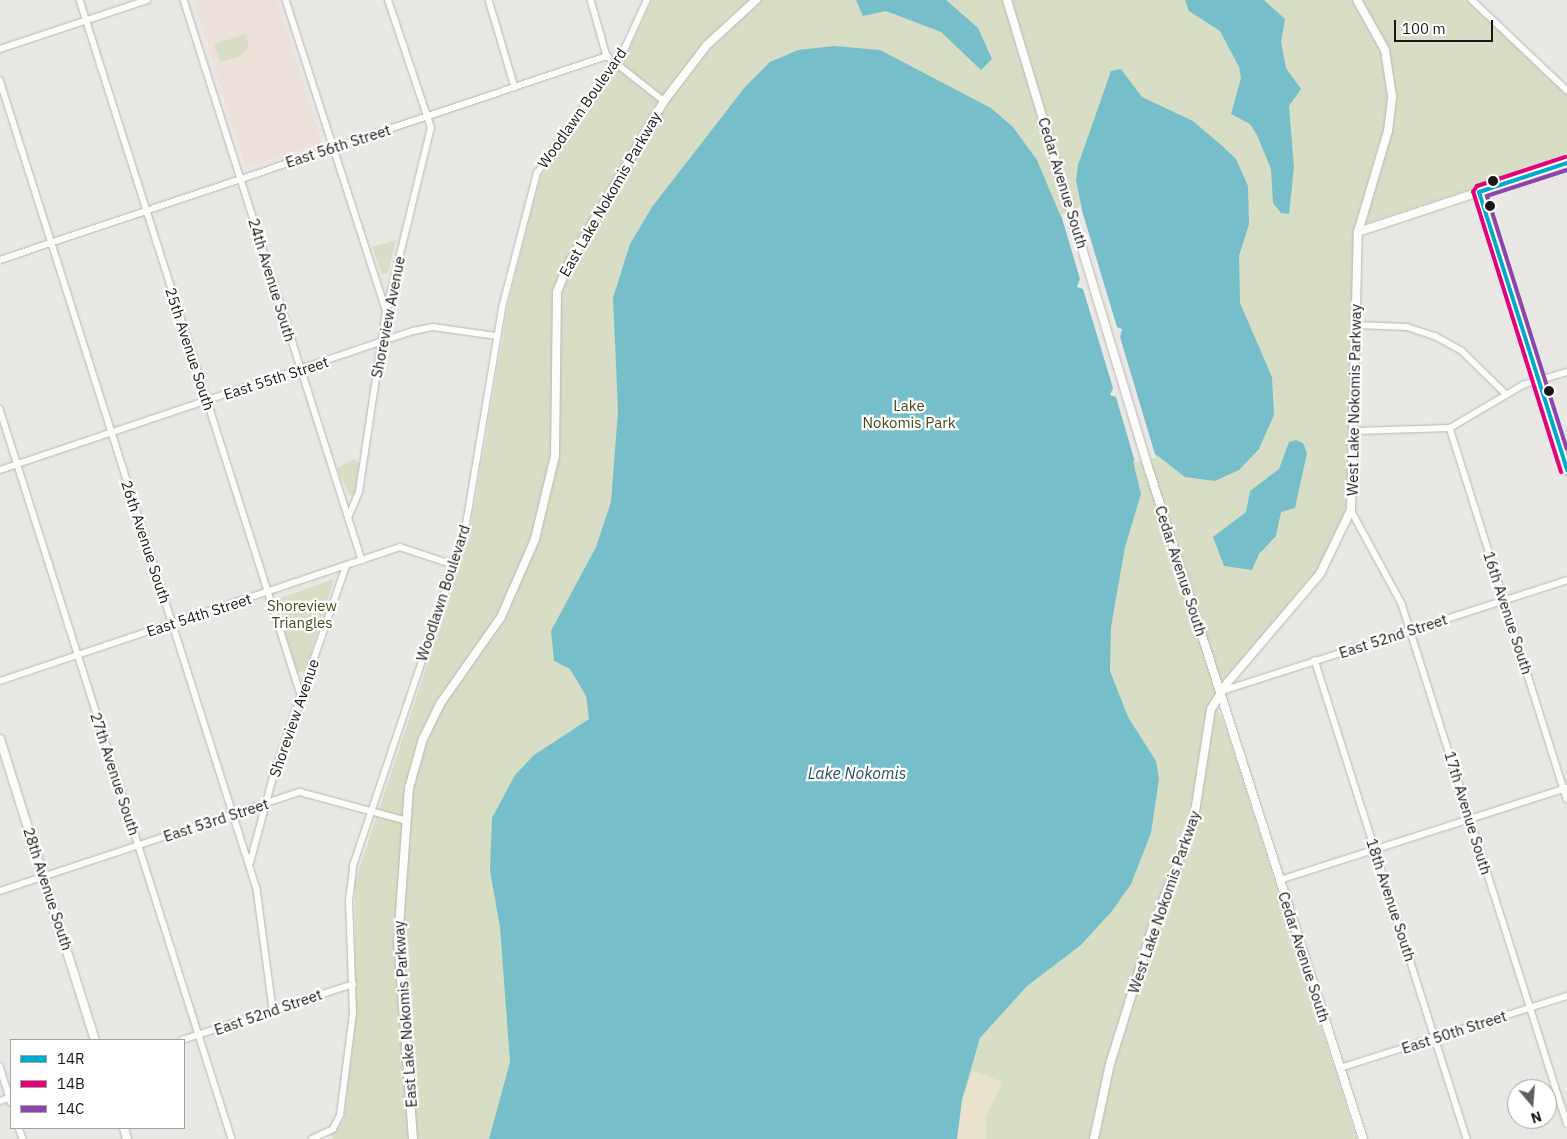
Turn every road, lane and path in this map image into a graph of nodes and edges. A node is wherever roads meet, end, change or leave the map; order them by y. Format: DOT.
graph roads {
  1 [pos="80,0"];
  2 [pos="147,0"];
  3 [pos="184,0"];
  4 [pos="286,0"];
  5 [pos="388,0"];
  6 [pos="489,0"];
  7 [pos="591,0"];
  8 [pos="647,0"];
  9 [pos="756,0"];
  10 [pos="1007,0"];
  11 [pos="1357,0"];
  12 [pos="1472,0"];
  13 [pos="1483,0"];
  14 [pos="1478,5"];
  15 [pos="86,20"];
  16 [pos="0,50"];
  17 [pos="607,56"];
  18 [pos="613,63"];
  19 [pos="0,80"];
  20 [pos="515,87"];
  21 [pos="1567,90"];
  22 [pos="664,101"];
  23 [pos="424,117"];
  24 [pos="334,148"];
  25 [pos="1567,163"];
  26 [pos="240,179"];
  27 [pos="1479,192"];
  28 [pos="146,211"];
  29 [pos="1358,232"];
  30 [pos="52,243"];
  31 [pos="0,260"];
  32 [pos="386,312"];
  33 [pos="1356,325"];
  34 [pos="497,336"];
  35 [pos="382,343"];
  36 [pos="300,370"];
  37 [pos="1567,372"];
  38 [pos="1539,381"];
  39 [pos="1506,394"];
  40 [pos="206,401"];
  41 [pos="0,410"];
  42 [pos="1450,428"];
  43 [pos="1356,431"];
  44 [pos="112,432"];
  45 [pos="17,464"];
  46 [pos="0,470"];
  47 [pos="1567,470"];
  48 [pos="1351,510"];
  49 [pos="348,518"];
  50 [pos="362,560"];
  51 [pos="454,565"];
  52 [pos="346,566"];
  53 [pos="1567,580"];
  54 [pos="267,592"];
  55 [pos="1504,600"];
  56 [pos="172,624"];
  57 [pos="1411,630"];
  58 [pos="78,655"];
  59 [pos="1315,660"];
  60 [pos="0,681"];
  61 [pos="1220,691"];
  62 [pos="302,698"];
  63 [pos="0,739"];
  64 [pos="1566,789"];
  65 [pos="1567,799"];
  66 [pos="265,804"];
  67 [pos="370,810"];
  68 [pos="232,815"];
  69 [pos="1469,819"];
  70 [pos="404,820"];
  71 [pos="138,845"];
  72 [pos="1374,850"];
  73 [pos="252,873"];
  74 [pos="44,876"];
  75 [pos="1280,880"];
  76 [pos="0,891"];
  77 [pos="354,984"];
  78 [pos="1567,996"];
  79 [pos="1529,1008"];
  80 [pos="273,1009"];
  81 [pos="198,1035"];
  82 [pos="1435,1038"];
  83 [pos="96,1039"];
  84 [pos="185,1039"];
  85 [pos="0,1066"];
  86 [pos="1340,1068"];
  87 [pos="10,1096"];
  88 [pos="1567,1123"];
  89 [pos="232,1139"];
  90 [pos="312,1139"];
  91 [pos="412,1139"];
  92 [pos="1094,1139"];
  93 [pos="1363,1139"];
  94 [pos="1467,1139"];
  1 -- 15 [label="street, 25th Avenue South"];
  2 -- 15 [label="street"];
  3 -- 26 [label="street, 24th Avenue South"];
  4 -- 24 [label="street"];
  5 -- 23 [label="street, Shoreview Avenue"];
  6 -- 20 [label="street"];
  7 -- 17 [label="street"];
  8 -- 18 [label="street, Woodlawn Boulevard"];
  9 -- 22 [label="street, East Lake Nokomis Parkway"];
  10 -- 61 [label="street, Cedar Avenue South"];
  11 -- 29 [label="street, West Lake Nokomis Parkway"];
  12 -- 14 [label="street"];
  13 -- 14 [label="street"];
  14 -- 21 [label="street"];
  15 -- 16 [label="street"];
  15 -- 28 [label="street, 25th Avenue South"];
  17 -- 18 [label="street"];
  17 -- 20 [label="street, East 56th Street"];
  18 -- 22 [label="street"];
  18 -- 34 [label="street, Woodlawn Boulevard"];
  19 -- 30 [label="street, 26th Avenue South"];
  20 -- 23 [label="street, East 56th Street"];
  22 -- 70 [label="street, East Lake Nokomis Parkway"];
  23 -- 24 [label="street, East 56th Street"];
  23 -- 32 [label="street, Shoreview Avenue"];
  24 -- 26 [label="street, East 56th Street"];
  24 -- 32 [label="street"];
  25 -- 27 [label="street"];
  26 -- 28 [label="street, East 56th Street"];
  26 -- 36 [label="street, 24th Avenue South"];
  27 -- 29 [label="street"];
  27 -- 38 [label="street"];
  28 -- 30 [label="street, East 56th Street"];
  28 -- 40 [label="street, 25th Avenue South"];
  29 -- 33 [label="street, West Lake Nokomis Parkway"];
  30 -- 31 [label="street, East 56th Street"];
  30 -- 44 [label="street, 26th Avenue South"];
  32 -- 35 [label="street, Shoreview Avenue"];
  33 -- 39 [label="street"];
  33 -- 43 [label="street, West Lake Nokomis Parkway"];
  34 -- 35 [label="street, East 55th Street"];
  34 -- 51 [label="street, Woodlawn Boulevard"];
  35 -- 36 [label="street, East 55th Street"];
  35 -- 49 [label="street, Shoreview Avenue"];
  36 -- 40 [label="street, East 55th Street"];
  36 -- 49 [label="street, 24th Avenue South"];
  37 -- 38 [label="street"];
  38 -- 39 [label="street"];
  38 -- 47 [label="street"];
  39 -- 42 [label="street"];
  40 -- 44 [label="street, East 55th Street"];
  40 -- 54 [label="street, 25th Avenue South"];
  41 -- 45 [label="street, 27th Avenue South"];
  42 -- 43 [label="street"];
  42 -- 55 [label="street, 16th Avenue South"];
  43 -- 48 [label="street, West Lake Nokomis Parkway"];
  44 -- 45 [label="street, East 55th Street"];
  44 -- 56 [label="street, 26th Avenue South"];
  45 -- 46 [label="street, East 55th Street"];
  45 -- 58 [label="street, 27th Avenue South"];
  48 -- 57 [label="street, 17th Avenue South"];
  48 -- 61 [label="street, West Lake Nokomis Parkway"];
  49 -- 50 [label="street, 24th Avenue South"];
  50 -- 51 [label="street, East 54th Street"];
  50 -- 52 [label="street, East 54th Street"];
  51 -- 67 [label="street, Woodlawn Boulevard"];
  52 -- 54 [label="street, East 54th Street"];
  52 -- 62 [label="street, Shoreview Avenue"];
  53 -- 55 [label="street, East 52nd Street"];
  54 -- 56 [label="street, East 54th Street"];
  54 -- 62 [label="street, 25th Avenue South"];
  55 -- 57 [label="street, East 52nd Street"];
  55 -- 64 [label="street, 16th Avenue South"];
  56 -- 58 [label="street, East 54th Street"];
  56 -- 68 [label="street, 26th Avenue South"];
  57 -- 59 [label="street, East 52nd Street"];
  57 -- 69 [label="street, 17th Avenue South"];
  58 -- 60 [label="street, East 54th Street"];
  58 -- 71 [label="street, 27th Avenue South"];
  59 -- 61 [label="street, East 52nd Street"];
  59 -- 72 [label="street, 18th Avenue South"];
  61 -- 75 [label="street, Cedar Avenue South"];
  61 -- 92 [label="street, West Lake Nokomis Parkway"];
  62 -- 66 [label="street, Shoreview Avenue"];
  63 -- 74 [label="street, 28th Avenue South"];
  64 -- 65 [label="street, 16th Avenue South"];
  64 -- 69 [label="street"];
  66 -- 67 [label="street, East 53rd Street"];
  66 -- 68 [label="street, East 53rd Street"];
  66 -- 73 [label="street, Shoreview Avenue"];
  67 -- 70 [label="street, East 53rd Street"];
  67 -- 77 [label="street, Woodlawn Boulevard"];
  68 -- 71 [label="street, East 53rd Street"];
  68 -- 73 [label="street, 26th Avenue South"];
  69 -- 72 [label="street"];
  69 -- 79 [label="street, 17th Avenue South"];
  70 -- 91 [label="street, East Lake Nokomis Parkway"];
  71 -- 74 [label="street, East 53rd Street"];
  71 -- 81 [label="street, 27th Avenue South"];
  72 -- 75 [label="street"];
  72 -- 82 [label="street, 18th Avenue South"];
  73 -- 80 [label="street, 26th Avenue South"];
  74 -- 76 [label="street, East 53rd Street"];
  74 -- 83 [label="street, 28th Avenue South"];
  75 -- 86 [label="street, Cedar Avenue South"];
  77 -- 80 [label="street, East 52nd Street"];
  77 -- 90 [label="street, Woodlawn Boulevard"];
  78 -- 79 [label="street, East 50th Street"];
  79 -- 82 [label="street, East 50th Street"];
  79 -- 88 [label="street, 17th Avenue South"];
  80 -- 81 [label="street, East 52nd Street"];
  81 -- 84 [label="street, East 52nd Street"];
  81 -- 89 [label="street, 27th Avenue South"];
  82 -- 86 [label="street, East 50th Street"];
  82 -- 94 [label="street, 18th Avenue South"];
  85 -- 87 [label="street"];
  86 -- 93 [label="street, Cedar Avenue South"];
}
